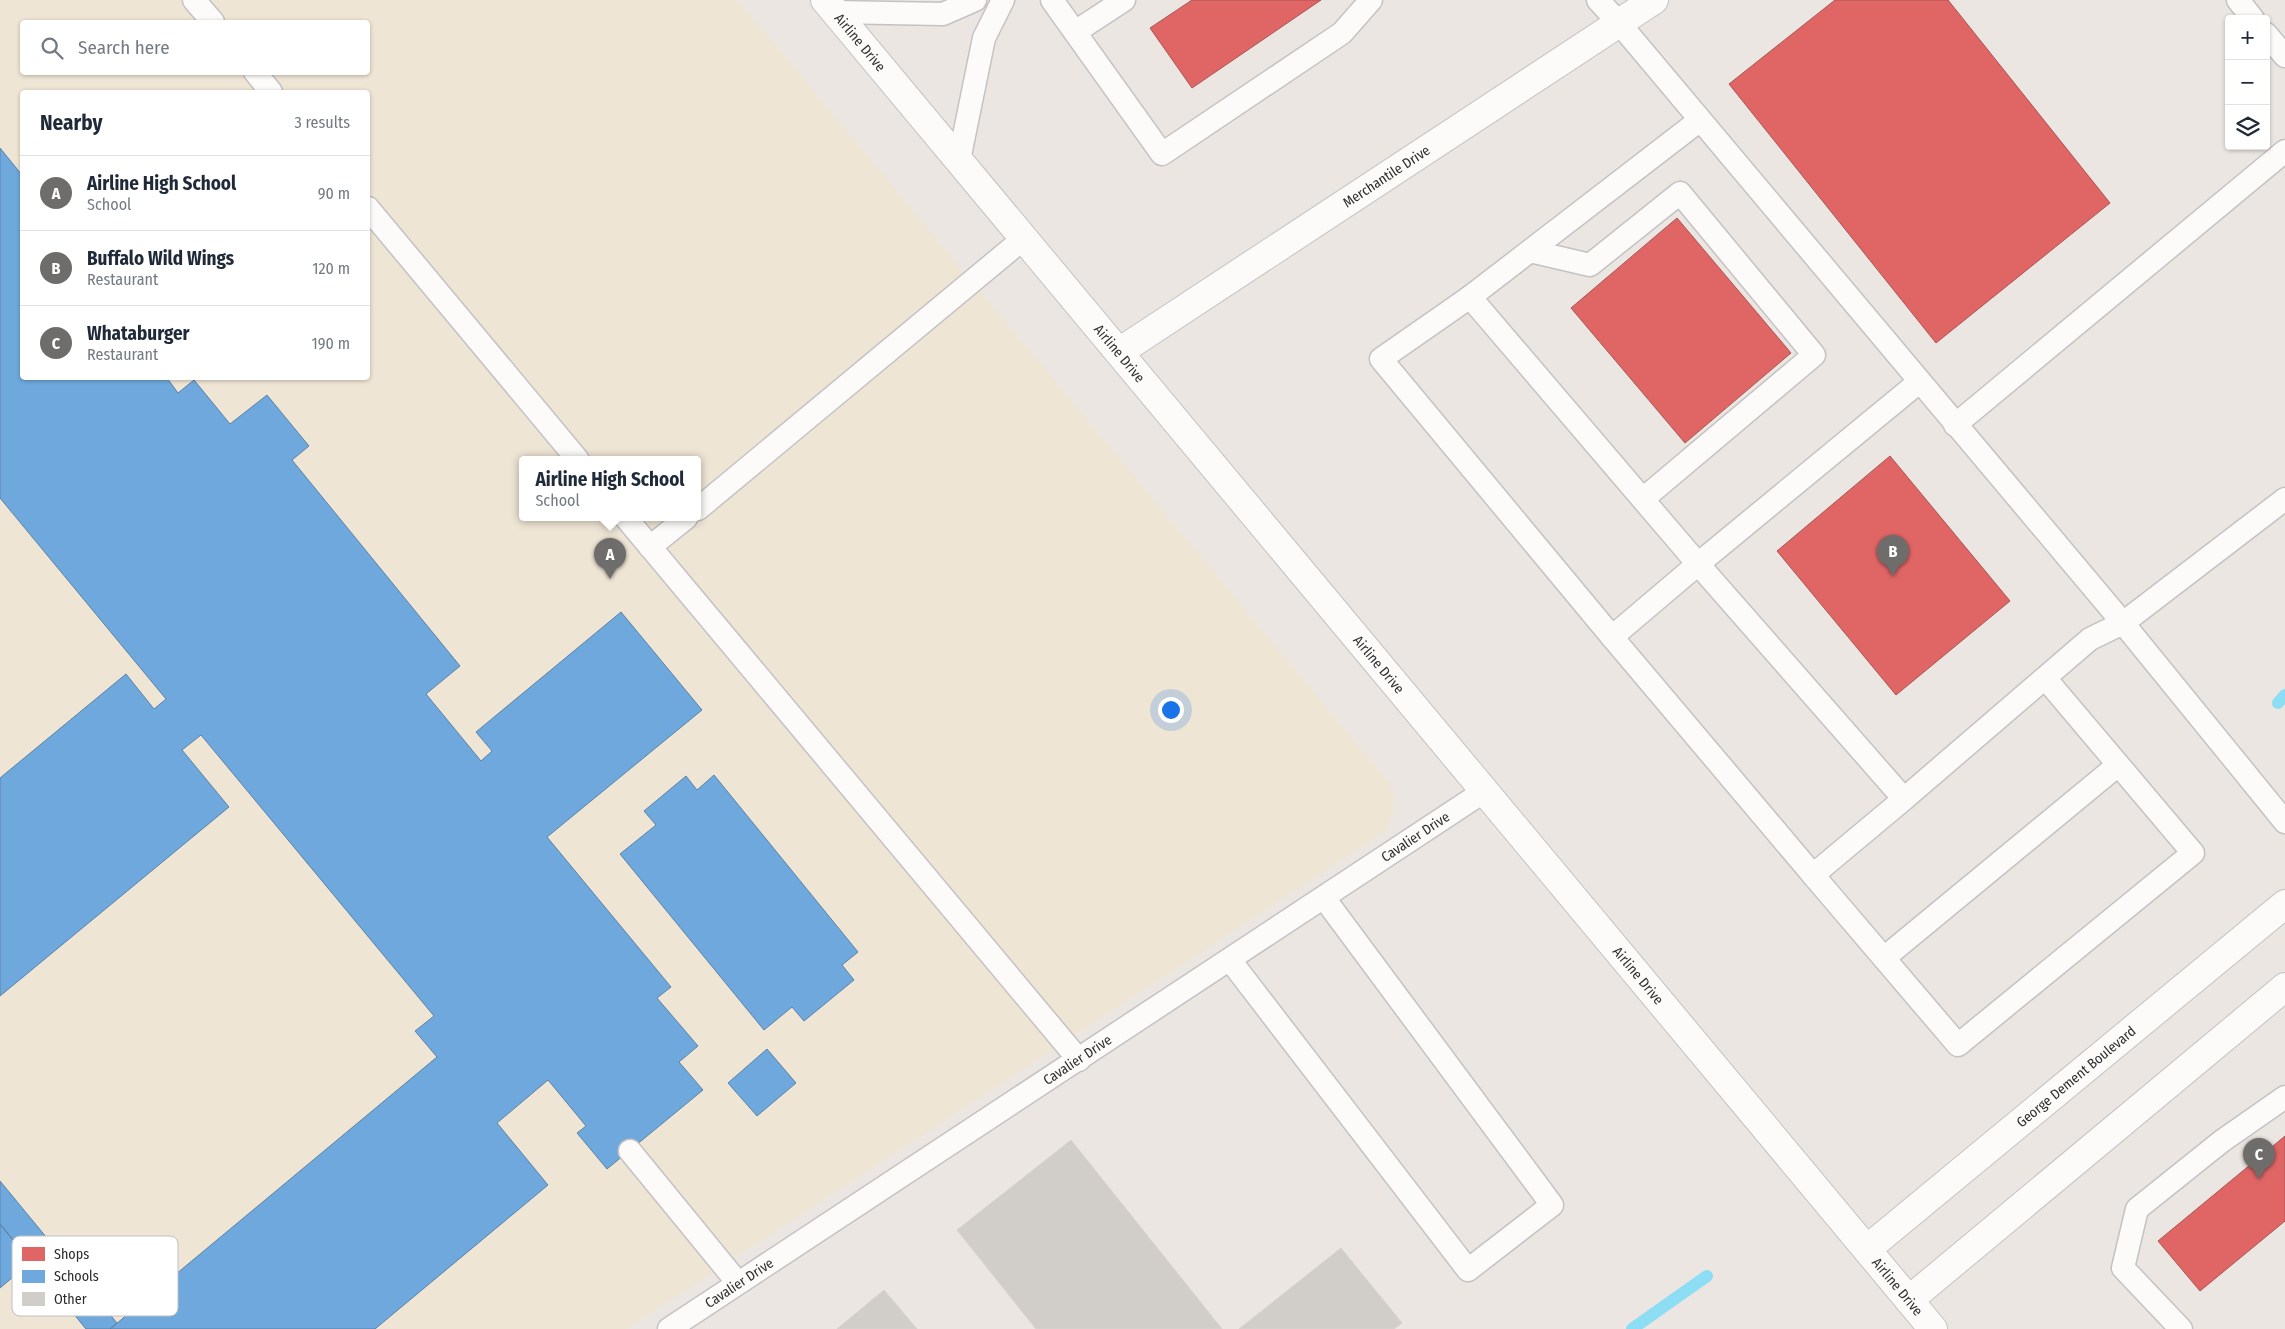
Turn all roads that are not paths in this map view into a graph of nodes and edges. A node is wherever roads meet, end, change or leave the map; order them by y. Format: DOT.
graph roads {
  1 [pos="194,0"];
  2 [pos="975,0"];
  3 [pos="1003,0"];
  4 [pos="1052,0"];
  5 [pos="1124,0"];
  6 [pos="1371,0"];
  7 [pos="1598,0"];
  8 [pos="1654,0"];
  9 [pos="2238,0"];
  10 [pos="830,6"];
  11 [pos="2251,15"];
  12 [pos="211,20"];
  13 [pos="1619,23"];
  14 [pos="1075,32"];
  15 [pos="2270,39"];
  16 [pos="2285,56"];
  17 [pos="257,75"];
  18 [pos="269,90"];
  19 [pos="1700,120"];
  20 [pos="2285,151"];
  21 [pos="959,160"];
  22 [pos="370,210"];
  23 [pos="1023,239"];
  24 [pos="1530,251"];
  25 [pos="1470,297"];
  26 [pos="1119,352"];
  27 [pos="1919,382"];
  28 [pos="1955,425"];
  29 [pos="575,456"];
  30 [pos="1643,499"];
  31 [pos="2285,499"];
  32 [pos="701,507"];
  33 [pos="628,521"];
  34 [pos="682,521"];
  35 [pos="650,547"];
  36 [pos="1698,564"];
  37 [pos="2123,624"];
  38 [pos="1612,637"];
  39 [pos="2045,678"];
  40 [pos="2118,764"];
  41 [pos="1486,790"];
  42 [pos="1904,800"];
  43 [pos="2285,822"];
  44 [pos="1813,875"];
  45 [pos="1324,898"];
  46 [pos="2285,904"];
  47 [pos="1884,958"];
  48 [pos="1230,960"];
  49 [pos="2285,987"];
  50 [pos="1079,1060"];
  51 [pos="2285,1097"];
  52 [pos="630,1150"];
  53 [pos="1867,1249"];
  54 [pos="738,1283"];
  55 [pos="1909,1300"];
  56 [pos="669,1329"];
  57 [pos="1933,1329"];
  58 [pos="2180,1329"];
  1 -- 12 [label="lane"];
  2 -- 10 [label="lane"];
  3 -- 21 [label="lane"];
  4 -- 14 [label="lane"];
  5 -- 14 [label="lane"];
  6 -- 14 [label="lane"];
  7 -- 13 [label="lane"];
  8 -- 13 [label="main road, Merchantile Drive"];
  9 -- 11 [label="lane"];
  10 -- 21 [label="main road, Airline Drive"];
  13 -- 19 [label="lane"];
  13 -- 26 [label="main road, Merchantile Drive"];
  15 -- 16 [label="lane"];
  17 -- 18 [label="lane"];
  19 -- 24 [label="lane"];
  19 -- 27 [label="lane"];
  20 -- 28 [label="lane"];
  21 -- 23 [label="main road, Airline Drive"];
  22 -- 29 [label="lane"];
  23 -- 26 [label="main road, Airline Drive"];
  23 -- 32 [label="lane"];
  24 -- 25 [label="lane"];
  24 -- 30 [label="lane"];
  25 -- 30 [label="lane"];
  25 -- 38 [label="lane"];
  26 -- 41 [label="main road, Airline Drive"];
  27 -- 28 [label="lane"];
  27 -- 36 [label="lane"];
  28 -- 37 [label="lane"];
  30 -- 36 [label="lane"];
  31 -- 37 [label="lane"];
  33 -- 35 [label="lane"];
  34 -- 35 [label="lane"];
  35 -- 50 [label="lane"];
  36 -- 38 [label="lane"];
  36 -- 42 [label="lane"];
  37 -- 39 [label="lane"];
  37 -- 43 [label="lane"];
  38 -- 44 [label="lane"];
  39 -- 40 [label="lane"];
  39 -- 42 [label="lane"];
  40 -- 47 [label="lane"];
  40 -- 47 [label="lane"];
  41 -- 45 [label="lane, Cavalier Drive"];
  41 -- 53 [label="main road, Airline Drive"];
  42 -- 44 [label="lane"];
  44 -- 47 [label="lane"];
  45 -- 48 [label="lane, Cavalier Drive"];
  45 -- 48 [label="lane"];
  46 -- 53 [label="main road, George Dement Boulevard"];
  48 -- 50 [label="lane, Cavalier Drive"];
  49 -- 55 [label="main road"];
  50 -- 54 [label="lane, Cavalier Drive"];
  51 -- 58 [label="lane"];
  52 -- 54 [label="lane"];
  53 -- 55 [label="main road, Airline Drive"];
  54 -- 56 [label="lane, Cavalier Drive"];
  55 -- 57 [label="main road, Airline Drive"];
}
